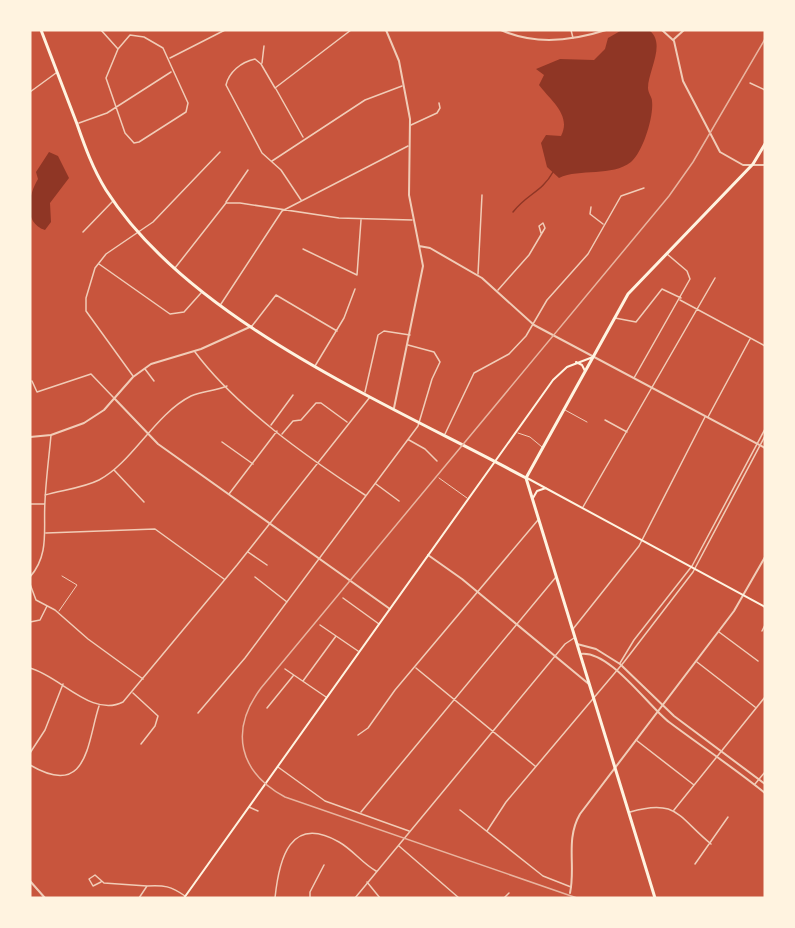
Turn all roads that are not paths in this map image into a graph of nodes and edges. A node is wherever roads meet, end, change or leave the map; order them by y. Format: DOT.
graph roads {
  1 [pos="41,30"];
  2 [pos="101,30"];
  3 [pos="225,30"];
  4 [pos="351,30"];
  5 [pos="386,30"];
  6 [pos="501,30"];
  7 [pos="571,30"];
  8 [pos="606,30"];
  9 [pos="662,30"];
  10 [pos="684,30"];
  11 [pos="598,31"];
  12 [pos="573,38"];
  13 [pos="673,40"];
  14 [pos="264,46"];
  15 [pos="118,50"];
  16 [pos="169,58"];
  17 [pos="261,64"];
  18 [pos="172,71"];
  19 [pos="57,73"];
  20 [pos="750,83"];
  21 [pos="403,85"];
  22 [pos="275,88"];
  23 [pos="765,90"];
  24 [pos="30,92"];
  25 [pos="438,103"];
  26 [pos="116,106"];
  27 [pos="77,124"];
  28 [pos="410,125"];
  29 [pos="304,138"];
  30 [pos="765,144"];
  31 [pos="410,145"];
  32 [pos="220,152"];
  33 [pos="271,161"];
  34 [pos="765,165"];
  35 [pos="751,166"];
  36 [pos="248,170"];
  37 [pos="644,188"];
  38 [pos="482,195"];
  39 [pos="301,200"];
  40 [pos="113,201"];
  41 [pos="226,203"];
  42 [pos="591,207"];
  43 [pos="282,211"];
  44 [pos="361,220"];
  45 [pos="412,220"];
  46 [pos="604,225"];
  47 [pos="83,232"];
  48 [pos="140,232"];
  49 [pos="541,233"];
  50 [pos="419,246"];
  51 [pos="303,249"];
  52 [pos="667,254"];
  53 [pos="98,263"];
  54 [pos="175,268"];
  55 [pos="478,275"];
  56 [pos="715,279"];
  57 [pos="355,289"];
  58 [pos="202,291"];
  59 [pos="498,291"];
  60 [pos="680,299"];
  61 [pos="221,305"];
  62 [pos="698,310"];
  63 [pos="614,317"];
  64 [pos="532,324"];
  65 [pos="252,326"];
  66 [pos="337,330"];
  67 [pos="410,335"];
  68 [pos="750,338"];
  69 [pos="408,345"];
  70 [pos="765,346"];
  71 [pos="194,351"];
  72 [pos="593,357"];
  73 [pos="576,362"];
  74 [pos="315,367"];
  75 [pos="145,368"];
  76 [pos="585,371"];
  77 [pos="133,377"];
  78 [pos="634,378"];
  79 [pos="32,381"];
  80 [pos="154,381"];
  81 [pos="227,386"];
  82 [pos="652,388"];
  83 [pos="365,393"];
  84 [pos="293,395"];
  85 [pos="370,396"];
  86 [pos="114,398"];
  87 [pos="394,408"];
  88 [pos="563,409"];
  89 [pos="706,417"];
  90 [pos="604,420"];
  91 [pos="420,422"];
  92 [pos="587,422"];
  93 [pos="348,423"];
  94 [pos="271,425"];
  95 [pos="765,429"];
  96 [pos="277,431"];
  97 [pos="148,432"];
  98 [pos="627,432"];
  99 [pos="516,433"];
  100 [pos="51,435"];
  101 [pos="281,435"];
  102 [pos="445,435"];
  103 [pos="765,436"];
  104 [pos="30,437"];
  105 [pos="408,439"];
  106 [pos="222,442"];
  107 [pos="759,444"];
  108 [pos="542,448"];
  109 [pos="765,448"];
  110 [pos="437,461"];
  111 [pos="495,461"];
  112 [pos="253,464"];
  113 [pos="317,464"];
  114 [pos="113,470"];
  115 [pos="440,478"];
  116 [pos="526,478"];
  117 [pos="375,484"];
  118 [pos="546,488"];
  119 [pos="229,494"];
  120 [pos="45,495"];
  121 [pos="366,495"];
  122 [pos="468,498"];
  123 [pos="532,498"];
  124 [pos="399,501"];
  125 [pos="144,502"];
  126 [pos="725,503"];
  127 [pos="30,504"];
  128 [pos="45,504"];
  129 [pos="729,505"];
  130 [pos="582,508"];
  131 [pos="539,519"];
  132 [pos="270,524"];
  133 [pos="46,533"];
  134 [pos="642,541"];
  135 [pos="248,551"];
  136 [pos="428,555"];
  137 [pos="765,557"];
  138 [pos="319,560"];
  139 [pos="267,565"];
  140 [pos="693,569"];
  141 [pos="62,576"];
  142 [pos="556,576"];
  143 [pos="30,577"];
  144 [pos="255,577"];
  145 [pos="225,580"];
  146 [pos="30,584"];
  147 [pos="478,592"];
  148 [pos="743,596"];
  149 [pos="343,598"];
  150 [pos="287,602"];
  151 [pos="663,603"];
  152 [pos="47,605"];
  153 [pos="667,606"];
  154 [pos="765,607"];
  155 [pos="390,609"];
  156 [pos="58,612"];
  157 [pos="30,622"];
  158 [pos="379,624"];
  159 [pos="516,624"];
  160 [pos="765,625"];
  161 [pos="320,626"];
  162 [pos="573,629"];
  163 [pos="762,631"];
  164 [pos="718,632"];
  165 [pos="336,636"];
  166 [pos="575,638"];
  167 [pos="634,640"];
  168 [pos="638,642"];
  169 [pos="577,644"];
  170 [pos="358,651"];
  171 [pos="580,654"];
  172 [pos="554,657"];
  173 [pos="758,661"];
  174 [pos="696,662"];
  175 [pos="620,664"];
  176 [pos="416,667"];
  177 [pos="30,668"];
  178 [pos="285,669"];
  179 [pos="615,670"];
  180 [pos="294,675"];
  181 [pos="143,679"];
  182 [pos="303,681"];
  183 [pos="63,684"];
  184 [pos="590,685"];
  185 [pos="132,693"];
  186 [pos="326,697"];
  187 [pos="593,697"];
  188 [pos="765,697"];
  189 [pos="454,699"];
  190 [pos="662,705"];
  191 [pos="99,706"];
  192 [pos="267,708"];
  193 [pos="756,708"];
  194 [pos="658,711"];
  195 [pos="198,713"];
  196 [pos="492,731"];
  197 [pos="358,735"];
  198 [pos="635,740"];
  199 [pos="141,744"];
  200 [pos="722,750"];
  201 [pos="30,753"];
  202 [pos="718,756"];
  203 [pos="30,765"];
  204 [pos="277,766"];
  205 [pos="615,766"];
  206 [pos="536,767"];
  207 [pos="765,772"];
  208 [pos="759,779"];
  209 [pos="765,784"];
  210 [pos="755,785"];
  211 [pos="694,786"];
  212 [pos="765,793"];
  213 [pos="249,806"];
  214 [pos="460,810"];
  215 [pos="674,810"];
  216 [pos="258,812"];
  217 [pos="360,812"];
  218 [pos="629,813"];
  219 [pos="728,817"];
  220 [pos="410,831"];
  221 [pos="487,831"];
  222 [pos="710,843"];
  223 [pos="398,845"];
  224 [pos="695,864"];
  225 [pos="324,865"];
  226 [pos="376,871"];
  227 [pos="30,880"];
  228 [pos="101,882"];
  229 [pos="367,882"];
  230 [pos="147,886"];
  231 [pos="571,886"];
  232 [pos="509,893"];
  233 [pos="570,893"];
  234 [pos="184,897"];
  235 [pos="45,898"];
  236 [pos="139,898"];
  237 [pos="275,898"];
  238 [pos="310,898"];
  239 [pos="354,898"];
  240 [pos="380,898"];
  241 [pos="459,898"];
  242 [pos="504,898"];
  243 [pos="655,898"];
  1 -- 19 [label="main road"];
  2 -- 15 [label="street"];
  3 -- 16 [label="street"];
  4 -- 22 [label="street"];
  5 -- 21 [label="street"];
  6 -- 12 [label="street"];
  7 -- 12 [label="street"];
  8 -- 11 [label="street"];
  9 -- 13 [label="street"];
  10 -- 13 [label="street"];
  11 -- 12 [label="street"];
  13 -- 35 [label="street"];
  14 -- 17 [label="street"];
  15 -- 16 [label="street"];
  15 -- 26 [label="street"];
  16 -- 18 [label="street"];
  17 -- 22 [label="street"];
  17 -- 33 [label="street"];
  18 -- 26 [label="street"];
  18 -- 26 [label="street"];
  19 -- 24 [label="street"];
  19 -- 27 [label="main road"];
  20 -- 23 [label="street"];
  21 -- 28 [label="street"];
  21 -- 29 [label="street"];
  22 -- 29 [label="street"];
  25 -- 28 [label="street"];
  26 -- 27 [label="street"];
  27 -- 40 [label="main road"];
  28 -- 31 [label="street"];
  29 -- 33 [label="street"];
  30 -- 35 [label="main road"];
  31 -- 39 [label="street"];
  31 -- 45 [label="street"];
  32 -- 48 [label="street"];
  33 -- 39 [label="street"];
  34 -- 35 [label="street"];
  35 -- 52 [label="main road"];
  36 -- 41 [label="street"];
  37 -- 46 [label="street"];
  38 -- 55 [label="street"];
  39 -- 43 [label="street"];
  40 -- 47 [label="street"];
  40 -- 48 [label="main road"];
  41 -- 43 [label="street"];
  41 -- 54 [label="street"];
  42 -- 46 [label="street"];
  43 -- 44 [label="street"];
  43 -- 61 [label="street"];
  44 -- 45 [label="street"];
  44 -- 51 [label="street"];
  45 -- 50 [label="street"];
  46 -- 64 [label="street"];
  48 -- 53 [label="street"];
  48 -- 54 [label="main road"];
  49 -- 59 [label="street"];
  50 -- 55 [label="street"];
  50 -- 67 [label="street"];
  52 -- 60 [label="street"];
  52 -- 63 [label="main road"];
  53 -- 58 [label="street"];
  53 -- 77 [label="street"];
  54 -- 58 [label="main road"];
  55 -- 59 [label="street"];
  56 -- 62 [label="street"];
  57 -- 66 [label="street"];
  58 -- 61 [label="main road"];
  59 -- 64 [label="street"];
  60 -- 62 [label="street"];
  60 -- 63 [label="street"];
  60 -- 78 [label="street"];
  61 -- 65 [label="main road"];
  62 -- 68 [label="street"];
  62 -- 82 [label="street"];
  63 -- 72 [label="main road"];
  64 -- 72 [label="street"];
  64 -- 102 [label="street"];
  65 -- 66 [label="street"];
  65 -- 71 [label="street"];
  65 -- 74 [label="main road"];
  66 -- 74 [label="street"];
  67 -- 69 [label="street"];
  67 -- 83 [label="street"];
  68 -- 70 [label="street"];
  68 -- 89 [label="street"];
  69 -- 87 [label="street"];
  69 -- 91 [label="street"];
  71 -- 75 [label="street"];
  71 -- 81 [label="street"];
  72 -- 73 [label="main road"];
  72 -- 76 [label="main road"];
  72 -- 78 [label="street"];
  73 -- 76 [label="main road"];
  73 -- 99 [label="main road"];
  74 -- 83 [label="main road"];
  75 -- 77 [label="street"];
  75 -- 80 [label="street"];
  76 -- 88 [label="main road"];
  77 -- 86 [label="street"];
  78 -- 82 [label="street"];
  79 -- 86 [label="street"];
  81 -- 94 [label="street"];
  81 -- 97 [label="street"];
  82 -- 89 [label="street"];
  82 -- 98 [label="street"];
  83 -- 85 [label="main road"];
  84 -- 94 [label="street"];
  85 -- 87 [label="main road"];
  85 -- 93 [label="street"];
  86 -- 97 [label="street"];
  86 -- 100 [label="street"];
  87 -- 91 [label="main road"];
  88 -- 92 [label="lane"];
  88 -- 108 [label="main road"];
  89 -- 107 [label="street"];
  89 -- 134 [label="street"];
  90 -- 98 [label="street"];
  91 -- 102 [label="main road"];
  91 -- 105 [label="street"];
  93 -- 101 [label="street"];
  93 -- 113 [label="street"];
  94 -- 96 [label="street"];
  95 -- 107 [label="street"];
  96 -- 101 [label="street"];
  96 -- 112 [label="street"];
  97 -- 114 [label="street"];
  97 -- 119 [label="street"];
  98 -- 130 [label="street"];
  99 -- 108 [label="lane"];
  99 -- 111 [label="main road"];
  100 -- 104 [label="street"];
  100 -- 120 [label="street"];
  101 -- 113 [label="street"];
  102 -- 111 [label="main road"];
  103 -- 107 [label="street"];
  105 -- 110 [label="street"];
  105 -- 117 [label="street"];
  106 -- 112 [label="street"];
  107 -- 109 [label="street"];
  107 -- 126 [label="street"];
  107 -- 129 [label="street"];
  108 -- 116 [label="main road"];
  111 -- 116 [label="main road"];
  111 -- 122 [label="main road"];
  112 -- 119 [label="street"];
  113 -- 121 [label="street"];
  113 -- 132 [label="street"];
  114 -- 120 [label="street"];
  114 -- 125 [label="street"];
  115 -- 122 [label="lane"];
  116 -- 118 [label="main road"];
  116 -- 123 [label="main road"];
  117 -- 121 [label="street"];
  117 -- 124 [label="street"];
  118 -- 123 [label="main road"];
  118 -- 130 [label="main road"];
  119 -- 132 [label="street"];
  120 -- 128 [label="street"];
  121 -- 138 [label="street"];
  122 -- 136 [label="main road"];
  123 -- 131 [label="main road"];
  126 -- 129 [label="street"];
  126 -- 140 [label="street"];
  127 -- 128 [label="street"];
  128 -- 133 [label="street"];
  129 -- 140 [label="street"];
  130 -- 134 [label="main road"];
  131 -- 142 [label="main road"];
  131 -- 147 [label="street"];
  132 -- 135 [label="street"];
  132 -- 138 [label="street"];
  133 -- 143 [label="street"];
  133 -- 145 [label="street"];
  134 -- 140 [label="main road"];
  134 -- 162 [label="street"];
  135 -- 139 [label="street"];
  135 -- 145 [label="street"];
  136 -- 147 [label="street"];
  136 -- 155 [label="main road"];
  137 -- 148 [label="street"];
  138 -- 150 [label="street"];
  138 -- 155 [label="street"];
  140 -- 148 [label="main road"];
  140 -- 151 [label="street"];
  140 -- 153 [label="street"];
  141 -- 156 [label="lane"];
  142 -- 159 [label="street"];
  142 -- 162 [label="main road"];
  144 -- 150 [label="street"];
  145 -- 181 [label="street"];
  146 -- 152 [label="street"];
  147 -- 159 [label="street"];
  147 -- 176 [label="street"];
  148 -- 154 [label="main road"];
  148 -- 164 [label="street"];
  149 -- 158 [label="street"];
  150 -- 195 [label="street"];
  151 -- 153 [label="street"];
  151 -- 167 [label="street"];
  152 -- 156 [label="street"];
  152 -- 157 [label="street"];
  153 -- 168 [label="street"];
  155 -- 158 [label="main road"];
  156 -- 181 [label="street"];
  158 -- 170 [label="main road"];
  159 -- 172 [label="street"];
  159 -- 189 [label="street"];
  160 -- 163 [label="street"];
  161 -- 165 [label="street"];
  162 -- 166 [label="main road"];
  164 -- 173 [label="street"];
  164 -- 174 [label="street"];
  165 -- 170 [label="street"];
  165 -- 182 [label="street"];
  166 -- 169 [label="main road"];
  166 -- 172 [label="street"];
  167 -- 168 [label="street"];
  167 -- 175 [label="street"];
  168 -- 175 [label="street"];
  169 -- 171 [label="main road"];
  169 -- 175 [label="street"];
  170 -- 186 [label="main road"];
  171 -- 179 [label="street"];
  171 -- 184 [label="main road"];
  172 -- 184 [label="street"];
  172 -- 196 [label="street"];
  174 -- 190 [label="street"];
  174 -- 193 [label="street"];
  175 -- 179 [label="street"];
  175 -- 190 [label="street"];
  176 -- 189 [label="street"];
  176 -- 197 [label="street"];
  177 -- 183 [label="street"];
  178 -- 180 [label="street"];
  179 -- 187 [label="street"];
  179 -- 194 [label="street"];
  180 -- 182 [label="street"];
  180 -- 192 [label="street"];
  181 -- 185 [label="street"];
  182 -- 186 [label="street"];
  183 -- 191 [label="street"];
  183 -- 201 [label="street"];
  184 -- 187 [label="main road"];
  185 -- 191 [label="street"];
  185 -- 199 [label="street"];
  186 -- 204 [label="main road"];
  187 -- 205 [label="main road"];
  187 -- 206 [label="street"];
  188 -- 193 [label="street"];
  189 -- 196 [label="street"];
  189 -- 217 [label="street"];
  190 -- 194 [label="street"];
  190 -- 200 [label="street"];
  191 -- 203 [label="street"];
  193 -- 200 [label="street"];
  194 -- 198 [label="street"];
  194 -- 202 [label="street"];
  196 -- 206 [label="street"];
  196 -- 220 [label="street"];
  198 -- 205 [label="street"];
  198 -- 211 [label="street"];
  200 -- 202 [label="street"];
  200 -- 208 [label="street"];
  202 -- 210 [label="street"];
  202 -- 211 [label="street"];
  204 -- 213 [label="main road"];
  204 -- 217 [label="street"];
  205 -- 218 [label="main road"];
  205 -- 231 [label="street"];
  206 -- 221 [label="street"];
  207 -- 208 [label="street"];
  208 -- 209 [label="street"];
  208 -- 210 [label="street"];
  210 -- 212 [label="street"];
  211 -- 215 [label="street"];
  213 -- 216 [label="street"];
  213 -- 234 [label="main road"];
  214 -- 221 [label="street"];
  215 -- 218 [label="street"];
  215 -- 222 [label="street"];
  217 -- 220 [label="street"];
  218 -- 243 [label="main road"];
  219 -- 222 [label="street"];
  220 -- 223 [label="street"];
  221 -- 231 [label="street"];
  222 -- 224 [label="street"];
  223 -- 226 [label="street"];
  223 -- 241 [label="street"];
  225 -- 238 [label="street"];
  226 -- 229 [label="street"];
  226 -- 237 [label="street"];
  227 -- 235 [label="street"];
  228 -- 230 [label="street"];
  229 -- 239 [label="street"];
  229 -- 240 [label="street"];
  230 -- 234 [label="street"];
  230 -- 236 [label="street"];
  231 -- 233 [label="street"];
  232 -- 242 [label="street"];
}
